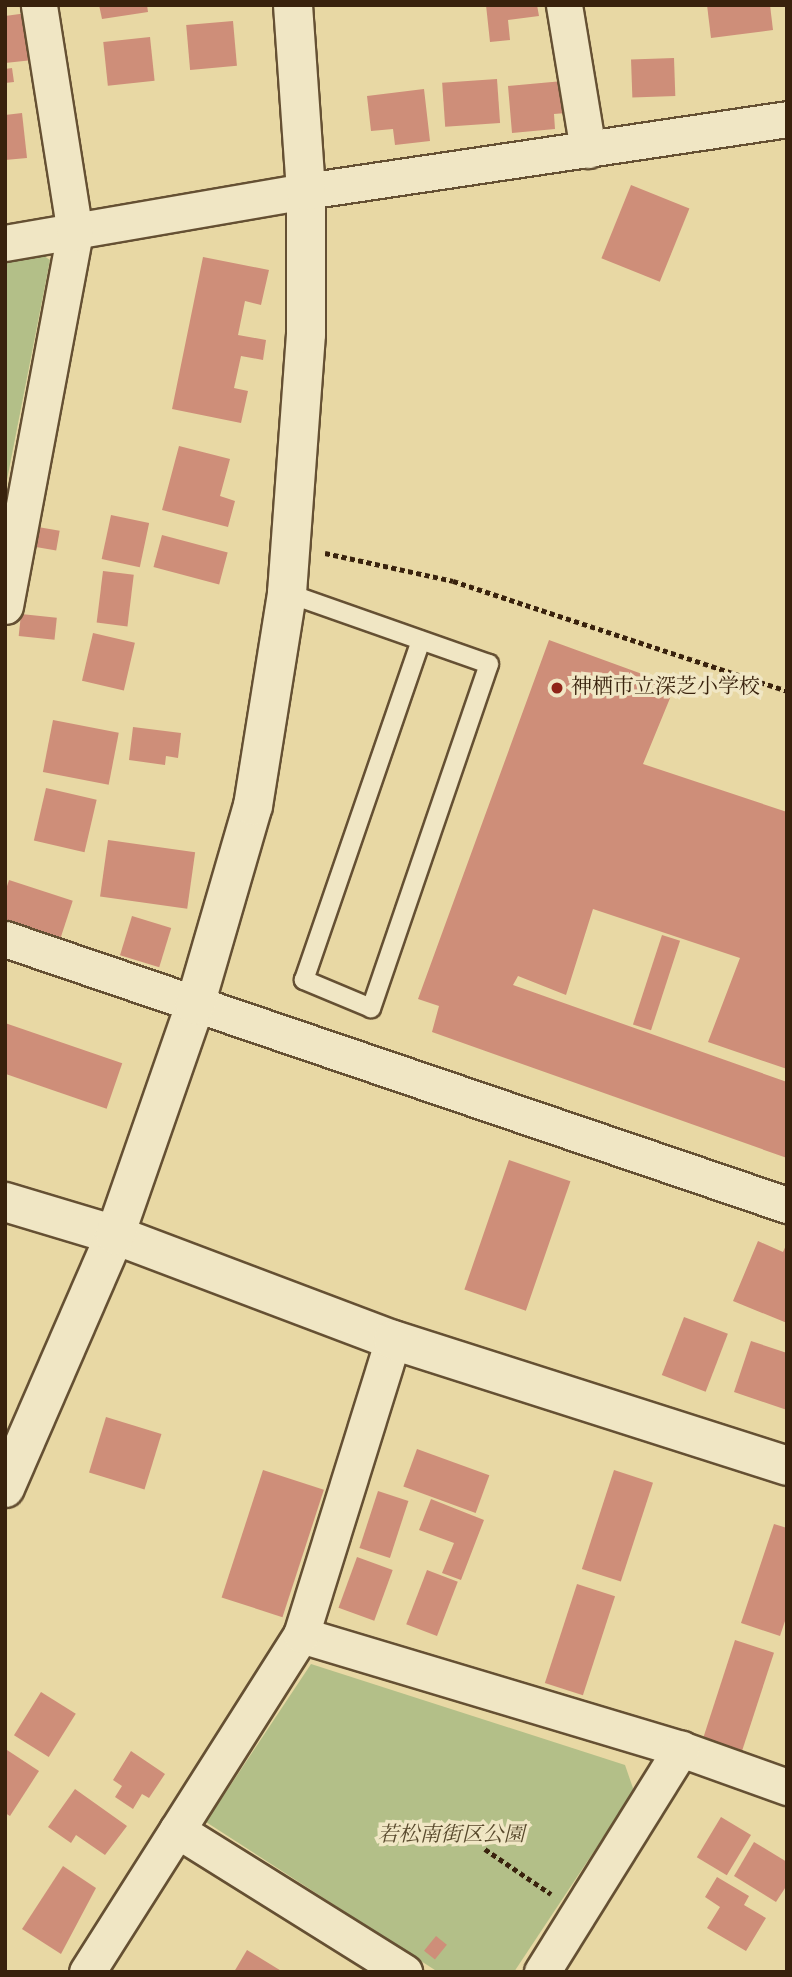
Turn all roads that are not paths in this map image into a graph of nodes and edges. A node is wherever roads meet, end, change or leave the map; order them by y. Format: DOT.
graph roads {
  1 [pos="39,5"];
  2 [pos="293,5"];
  3 [pos="564,5"];
  4 [pos="787,119"];
  5 [pos="588,150"];
  6 [pos="306,191"];
  7 [pos="75,233"];
  8 [pos="5,243"];
  9 [pos="286,593"];
  10 [pos="5,606"];
  11 [pos="421,641"];
  12 [pos="5,939"];
  13 [pos="195,1005"];
  14 [pos="5,1202"];
  15 [pos="787,1205"];
  16 [pos="115,1235"];
  17 [pos="393,1340"];
  18 [pos="787,1466"];
  19 [pos="5,1488"];
  20 [pos="302,1635"];
  21 [pos="681,1749"];
  22 [pos="787,1787"];
  23 [pos="177,1830"];
  24 [pos="87,1972"];
  25 [pos="404,1972"];
  26 [pos="542,1972"];
  1 -- 7 [label="street"];
  2 -- 6 [label="street"];
  3 -- 5 [label="street"];
  4 -- 5 [label="street"];
  5 -- 6 [label="street"];
  6 -- 7 [label="street"];
  6 -- 9 [label="street"];
  7 -- 8 [label="street"];
  7 -- 10 [label="street"];
  9 -- 11 [label="lane"];
  9 -- 13 [label="street"];
  12 -- 13 [label="street"];
  13 -- 15 [label="street"];
  13 -- 16 [label="street"];
  14 -- 16 [label="street"];
  16 -- 17 [label="street"];
  16 -- 19 [label="street"];
  17 -- 18 [label="street"];
  17 -- 20 [label="street"];
  20 -- 21 [label="street"];
  20 -- 23 [label="street"];
  21 -- 22 [label="street"];
  21 -- 26 [label="street"];
  23 -- 24 [label="street"];
  23 -- 25 [label="street"];
}
